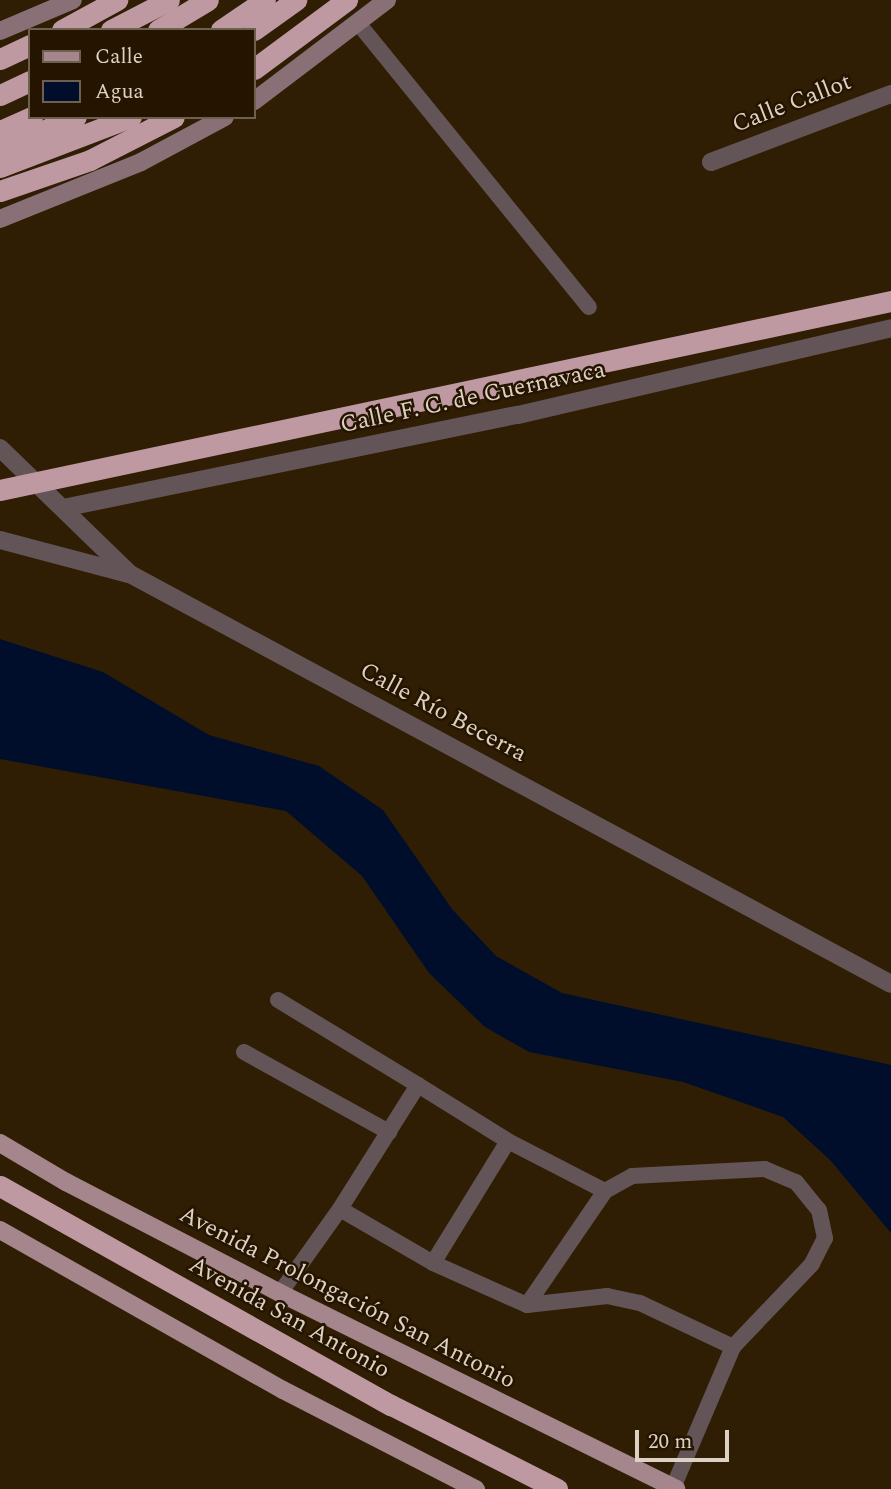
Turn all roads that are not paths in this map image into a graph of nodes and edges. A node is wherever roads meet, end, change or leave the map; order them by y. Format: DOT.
graph roads {
  1 [pos="73,0"];
  2 [pos="117,0"];
  3 [pos="169,0"];
  4 [pos="178,0"];
  5 [pos="208,0"];
  6 [pos="223,0"];
  7 [pos="265,0"];
  8 [pos="296,0"];
  9 [pos="348,0"];
  10 [pos="387,0"];
  11 [pos="358,23"];
  12 [pos="66,28"];
  13 [pos="114,28"];
  14 [pos="133,28"];
  15 [pos="161,28"];
  16 [pos="189,28"];
  17 [pos="223,28"];
  18 [pos="256,29"];
  19 [pos="0,31"];
  20 [pos="28,48"];
  21 [pos="256,68"];
  22 [pos="13,71"];
  23 [pos="28,93"];
  24 [pos="891,94"];
  25 [pos="0,95"];
  26 [pos="256,100"];
  27 [pos="0,101"];
  28 [pos="28,119"];
  29 [pos="71,119"];
  30 [pos="126,119"];
  31 [pos="170,119"];
  32 [pos="221,119"];
  33 [pos="0,131"];
  34 [pos="0,149"];
  35 [pos="710,162"];
  36 [pos="0,167"];
  37 [pos="0,191"];
  38 [pos="0,219"];
  39 [pos="891,301"];
  40 [pos="589,307"];
  41 [pos="891,328"];
  42 [pos="0,448"];
  43 [pos="0,490"];
  44 [pos="63,508"];
  45 [pos="0,540"];
  46 [pos="130,574"];
  47 [pos="891,984"];
  48 [pos="278,1000"];
  49 [pos="244,1052"];
  50 [pos="418,1084"];
  51 [pos="389,1132"];
  52 [pos="508,1141"];
  53 [pos="0,1143"];
  54 [pos="0,1186"];
  55 [pos="605,1191"];
  56 [pos="340,1209"];
  57 [pos="0,1230"];
  58 [pos="433,1263"];
  59 [pos="280,1293"];
  60 [pos="527,1305"];
  61 [pos="733,1347"];
  62 [pos="476,1489"];
  63 [pos="557,1489"];
  64 [pos="675,1489"];
  1 -- 19 [label="main road"];
  2 -- 12 [label="highway"];
  3 -- 13 [label="highway"];
  4 -- 14 [label="highway"];
  5 -- 15 [label="highway"];
  6 -- 16 [label="highway"];
  7 -- 17 [label="highway"];
  8 -- 18 [label="highway"];
  9 -- 21 [label="highway"];
  10 -- 11 [label="main road"];
  11 -- 26 [label="main road"];
  11 -- 40 [label="lane"];
  20 -- 22 [label="highway"];
  22 -- 25 [label="highway"];
  23 -- 27 [label="highway"];
  24 -- 35 [label="street, Calle Callot"];
  28 -- 33 [label="highway"];
  29 -- 34 [label="highway"];
  30 -- 36 [label="highway"];
  31 -- 37 [label="highway"];
  32 -- 38 [label="main road"];
  39 -- 43 [label="highway, bridge"];
  41 -- 44 [label="street, Calle F. C. de Cuernavaca"];
  42 -- 44 [label="street, Calle Río Becerra"];
  44 -- 46 [label="street, Calle Río Becerra"];
  45 -- 46 [label="street"];
  46 -- 47 [label="street, Calle Río Becerra"];
  48 -- 50 [label="lane"];
  49 -- 51 [label="lane"];
  50 -- 51 [label="lane"];
  50 -- 52 [label="lane"];
  51 -- 56 [label="lane"];
  52 -- 55 [label="lane"];
  52 -- 58 [label="lane"];
  53 -- 59 [label="main road, Avenida Prolongación San Antonio"];
  54 -- 63 [label="highway, Avenida San Antonio"];
  55 -- 60 [label="lane"];
  55 -- 61 [label="lane"];
  56 -- 58 [label="lane"];
  56 -- 59 [label="lane"];
  57 -- 62 [label="main road"];
  58 -- 60 [label="lane"];
  59 -- 64 [label="main road, Avenida Prolongación San Antonio"];
  60 -- 61 [label="lane"];
  61 -- 64 [label="lane"];
}
